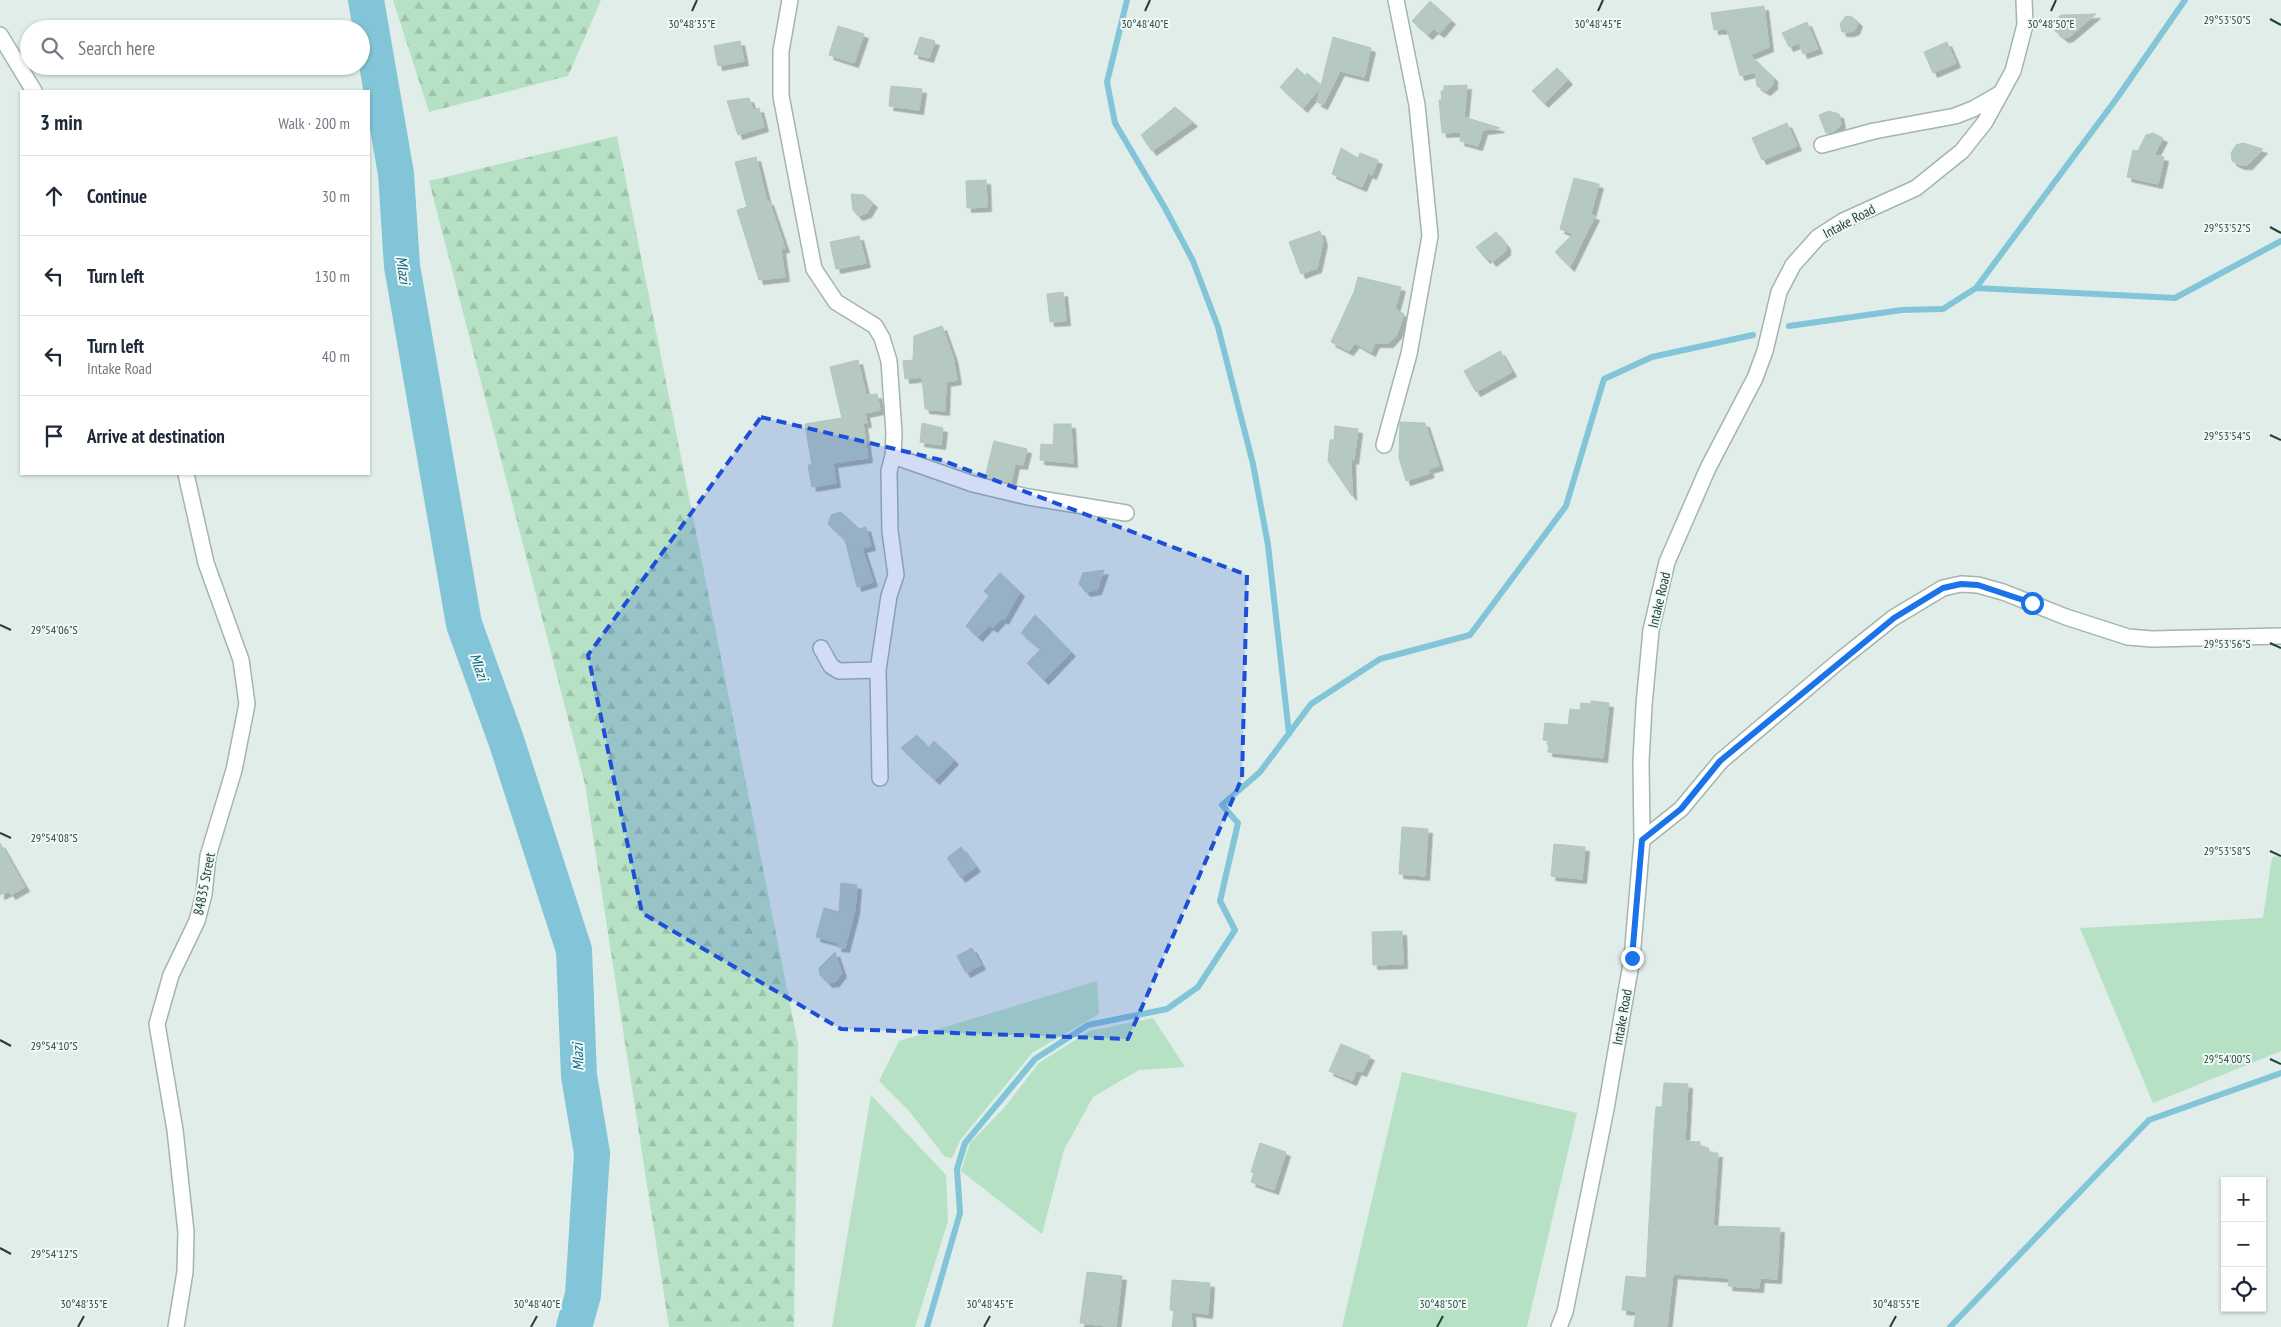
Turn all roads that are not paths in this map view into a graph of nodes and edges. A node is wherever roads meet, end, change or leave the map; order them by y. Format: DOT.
graph roads {
  1 [pos="790,0"];
  2 [pos="1396,0"];
  3 [pos="2024,0"];
  4 [pos="0,34"];
  5 [pos="20,68"];
  6 [pos="24,75"];
  7 [pos="33,90"];
  8 [pos="2002,92"];
  9 [pos="1822,145"];
  10 [pos="1384,445"];
  11 [pos="893,456"];
  12 [pos="186,475"];
  13 [pos="1126,513"];
  14 [pos="2281,636"];
  15 [pos="821,648"];
  16 [pos="878,670"];
  17 [pos="880,778"];
  18 [pos="1642,840"];
  19 [pos="176,1327"];
  20 [pos="1560,1327"];
  1 -- 11 [label="street"];
  2 -- 10 [label="street"];
  3 -- 8 [label="street, Intake Road"];
  4 -- 5 [label="street"];
  6 -- 7 [label="street"];
  8 -- 9 [label="street"];
  8 -- 18 [label="street, Intake Road"];
  11 -- 13 [label="street"];
  11 -- 16 [label="street"];
  12 -- 19 [label="street, 84835 Street"];
  14 -- 18 [label="street"];
  15 -- 16 [label="street"];
  16 -- 17 [label="street"];
  18 -- 20 [label="street, Intake Road"];
}
